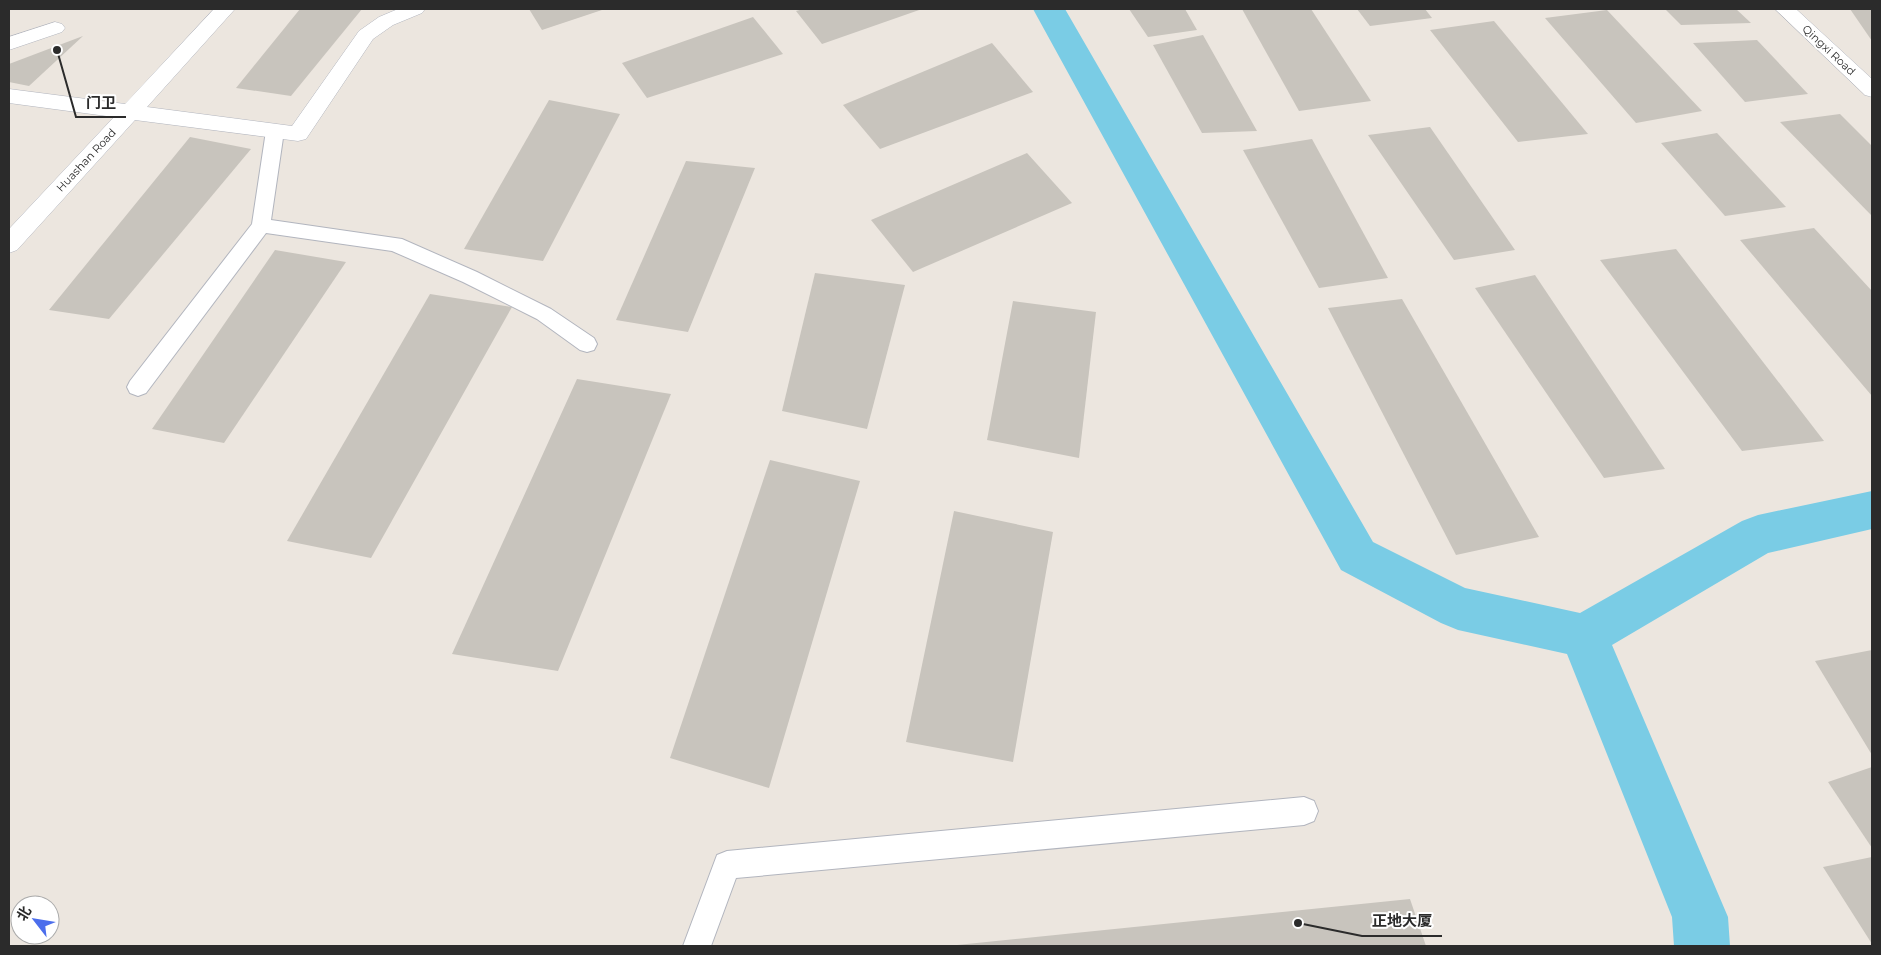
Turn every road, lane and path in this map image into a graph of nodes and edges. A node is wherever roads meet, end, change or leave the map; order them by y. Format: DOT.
graph roads {
  1 [pos="225,9"];
  2 [pos="415,9"];
  3 [pos="1785,9"];
  4 [pos="54,28"];
  5 [pos="9,44"];
  6 [pos="1872,90"];
  7 [pos="9,96"];
  8 [pos="130,112"];
  9 [pos="275,131"];
  10 [pos="261,225"];
  11 [pos="9,244"];
  12 [pos="587,344"];
  13 [pos="138,387"];
  14 [pos="1304,811"];
  15 [pos="697,946"];
  1 -- 8 [label="street, Huashan Road"];
  2 -- 9 [label="street"];
  3 -- 6 [label="street, Qingxi Road"];
  4 -- 5 [label="street"];
  7 -- 8 [label="street"];
  8 -- 9 [label="street"];
  8 -- 11 [label="street, Huashan Road"];
  9 -- 10 [label="lane"];
  10 -- 12 [label="lane"];
  10 -- 13 [label="lane"];
  14 -- 15 [label="lane"];
}
